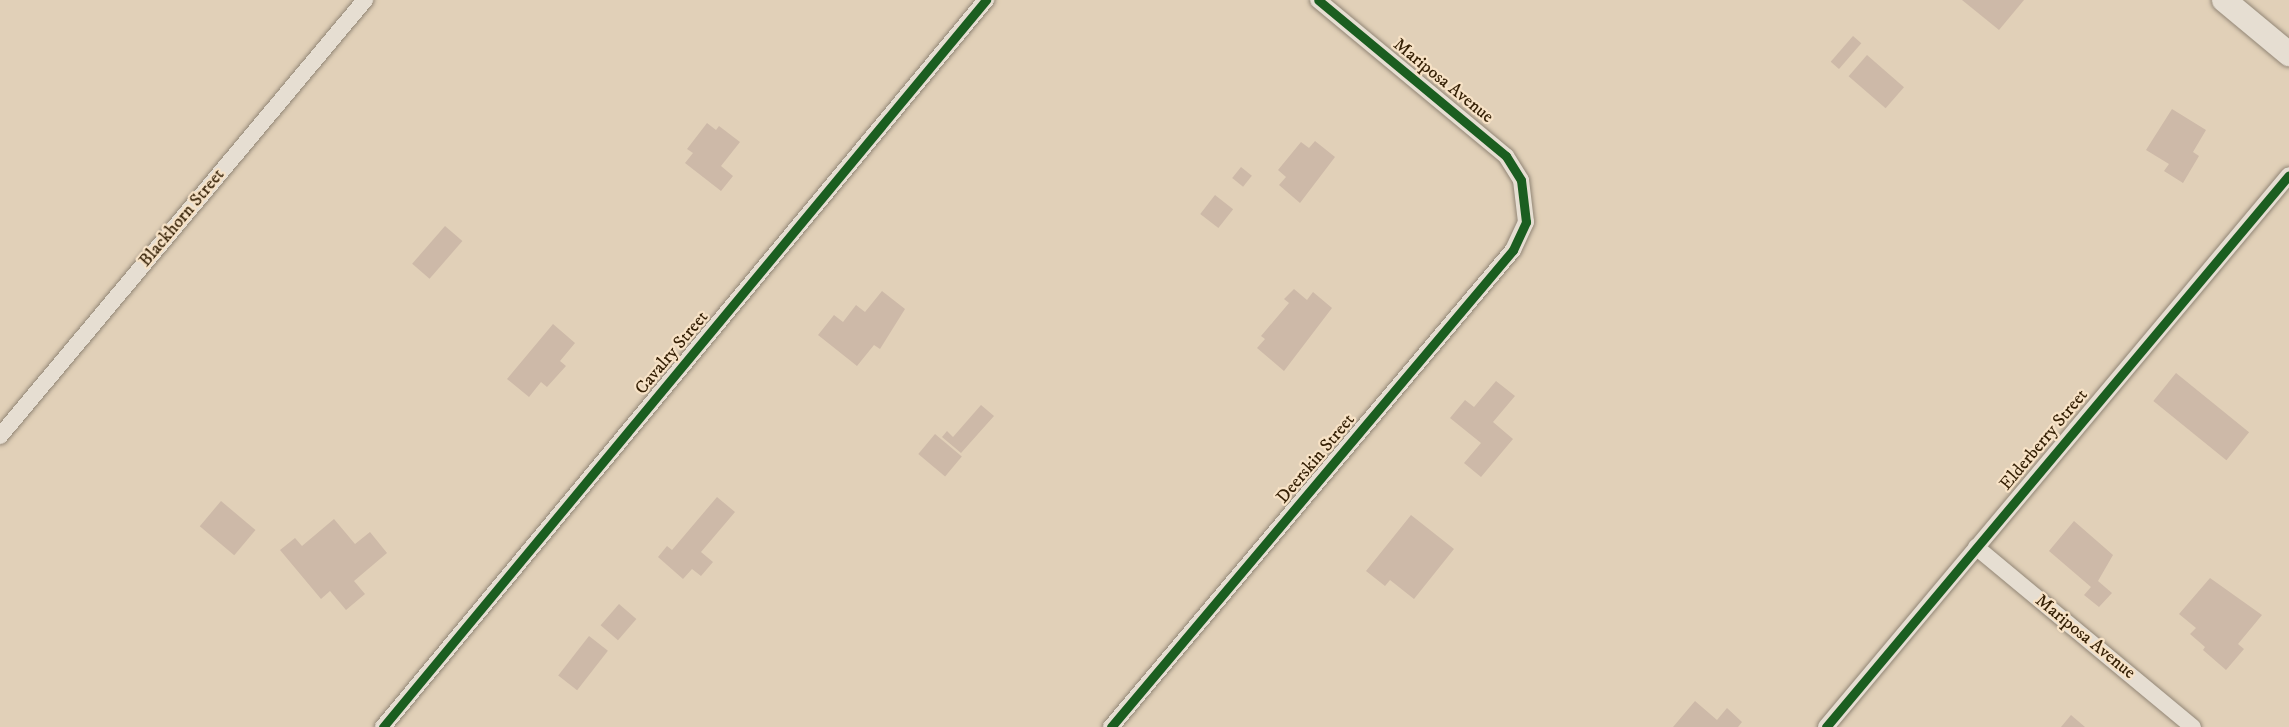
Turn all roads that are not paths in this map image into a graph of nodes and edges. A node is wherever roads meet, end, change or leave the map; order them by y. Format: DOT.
graph roads {
  1 [pos="365,0"];
  2 [pos="986,0"];
  3 [pos="1318,0"];
  4 [pos="2224,0"];
  5 [pos="2289,54"];
  6 [pos="2289,175"];
  7 [pos="1526,203"];
  8 [pos="0,436"];
  9 [pos="1976,548"];
  10 [pos="383,727"];
  11 [pos="1111,727"];
  12 [pos="1826,727"];
  13 [pos="2193,727"];
  1 -- 8 [label="street, Blackhorn Street"];
  2 -- 10 [label="street, Cavalry Street"];
  3 -- 7 [label="street, Mariposa Avenue"];
  4 -- 5 [label="main road"];
  6 -- 9 [label="street, Elderberry Street"];
  7 -- 11 [label="street, Deerskin Street"];
  9 -- 12 [label="street, Elderberry Street"];
  9 -- 13 [label="street, Mariposa Avenue"];
}
